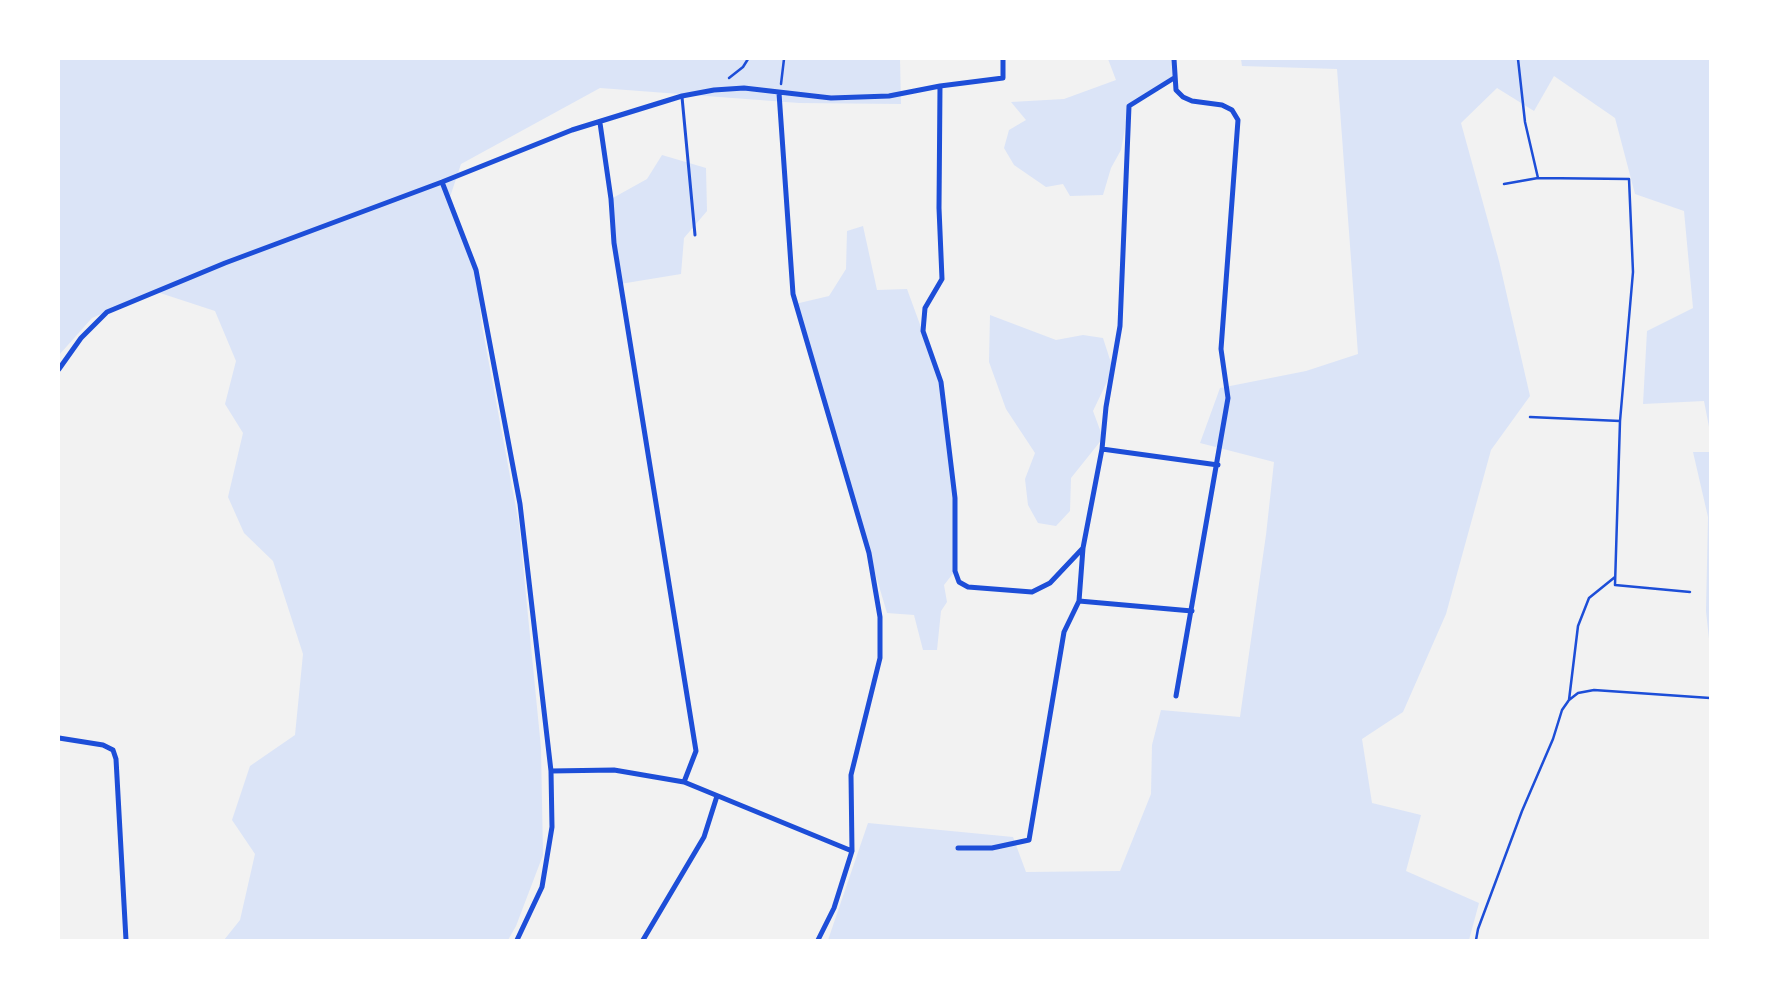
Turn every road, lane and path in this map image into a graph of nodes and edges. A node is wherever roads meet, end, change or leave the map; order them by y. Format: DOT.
graph roads {
  1 [pos="748,59"];
  2 [pos="784,59"];
  3 [pos="1003,59"];
  4 [pos="1174,59"];
  5 [pos="1518,59"];
  6 [pos="728,78"];
  7 [pos="1174,78"];
  8 [pos="940,86"];
  9 [pos="779,93"];
  10 [pos="682,96"];
  11 [pos="600,123"];
  12 [pos="1538,178"];
  13 [pos="442,182"];
  14 [pos="1504,184"];
  15 [pos="695,235"];
  16 [pos="59,369"];
  17 [pos="1530,417"];
  18 [pos="1620,420"];
  19 [pos="1102,450"];
  20 [pos="1218,465"];
  21 [pos="1082,548"];
  22 [pos="1615,577"];
  23 [pos="1690,592"];
  24 [pos="1079,601"];
  25 [pos="1192,611"];
  26 [pos="1176,696"];
  27 [pos="1710,698"];
  28 [pos="1569,700"];
  29 [pos="59,738"];
  30 [pos="551,771"];
  31 [pos="684,782"];
  32 [pos="717,796"];
  33 [pos="958,848"];
  34 [pos="852,851"];
  35 [pos="126,940"];
  36 [pos="517,940"];
  37 [pos="643,940"];
  38 [pos="818,940"];
  39 [pos="1476,940"];
  1 -- 6 [label="path"];
  2 -- 9 [label="path"];
  3 -- 8 [label="street"];
  4 -- 7 [label="street"];
  5 -- 12 [label="path"];
  7 -- 19 [label="street"];
  7 -- 20 [label="street"];
  8 -- 9 [label="street"];
  8 -- 21 [label="street"];
  9 -- 10 [label="street"];
  9 -- 34 [label="street"];
  10 -- 11 [label="street"];
  10 -- 15 [label="lane"];
  11 -- 13 [label="street"];
  11 -- 31 [label="street"];
  12 -- 14 [label="path"];
  12 -- 18 [label="path"];
  13 -- 16 [label="street"];
  13 -- 30 [label="street"];
  17 -- 18 [label="path"];
  18 -- 22 [label="path"];
  19 -- 20 [label="street"];
  19 -- 21 [label="street"];
  20 -- 25 [label="street"];
  21 -- 24 [label="street"];
  22 -- 23 [label="path"];
  22 -- 28 [label="path"];
  24 -- 25 [label="street"];
  24 -- 33 [label="street"];
  25 -- 26 [label="street"];
  27 -- 28 [label="path"];
  28 -- 39 [label="path"];
  29 -- 35 [label="street"];
  30 -- 31 [label="street"];
  30 -- 36 [label="street"];
  31 -- 32 [label="street"];
  32 -- 34 [label="street"];
  32 -- 37 [label="street"];
  34 -- 38 [label="street"];
}
